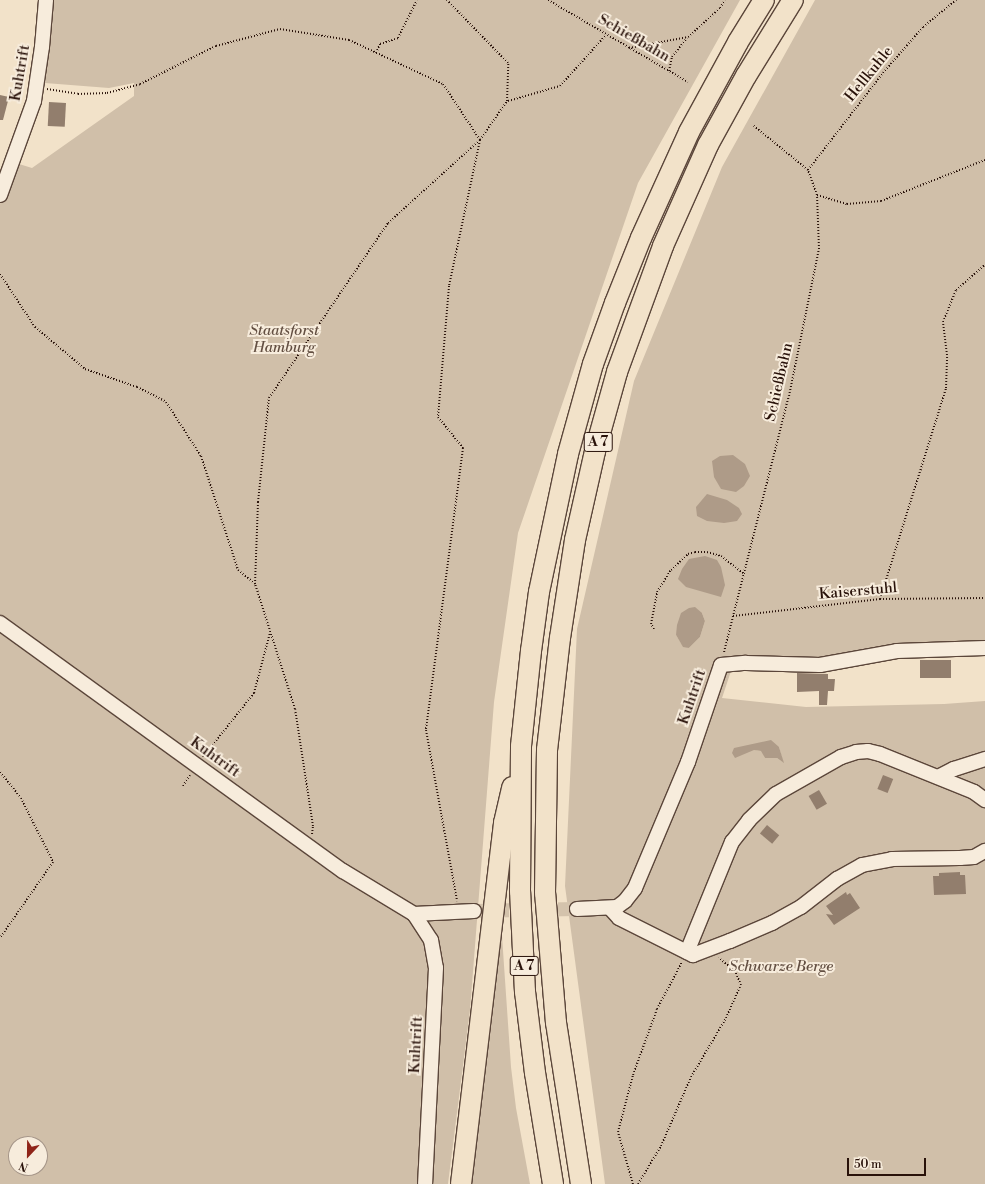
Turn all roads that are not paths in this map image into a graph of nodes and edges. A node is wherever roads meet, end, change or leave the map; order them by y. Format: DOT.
graph roads {
  1 [pos="46,0"];
  2 [pos="764,0"];
  3 [pos="793,0"];
  4 [pos="0,196"];
  5 [pos="0,623"];
  6 [pos="985,648"];
  7 [pos="521,746"];
  8 [pos="985,759"];
  9 [pos="938,777"];
  10 [pos="985,800"];
  11 [pos="985,851"];
  12 [pos="610,908"];
  13 [pos="577,909"];
  14 [pos="474,910"];
  15 [pos="414,914"];
  16 [pos="693,952"];
  17 [pos="425,1184"];
  18 [pos="461,1184"];
  19 [pos="553,1184"];
  20 [pos="581,1184"];
  1 -- 4 [label="street, Kuhtrift"];
  2 -- 7 [label="highway, A 7"];
  3 -- 20 [label="highway, A 7"];
  5 -- 15 [label="street, Kuhtrift"];
  6 -- 12 [label="street, Kuhtrift"];
  7 -- 18 [label="highway"];
  7 -- 19 [label="highway, A 7"];
  8 -- 9 [label="street"];
  9 -- 10 [label="street"];
  9 -- 16 [label="street"];
  11 -- 16 [label="street"];
  12 -- 13 [label="street, Kuhtrift"];
  12 -- 16 [label="street"];
  14 -- 15 [label="street"];
  15 -- 17 [label="street, Kuhtrift"];
}
